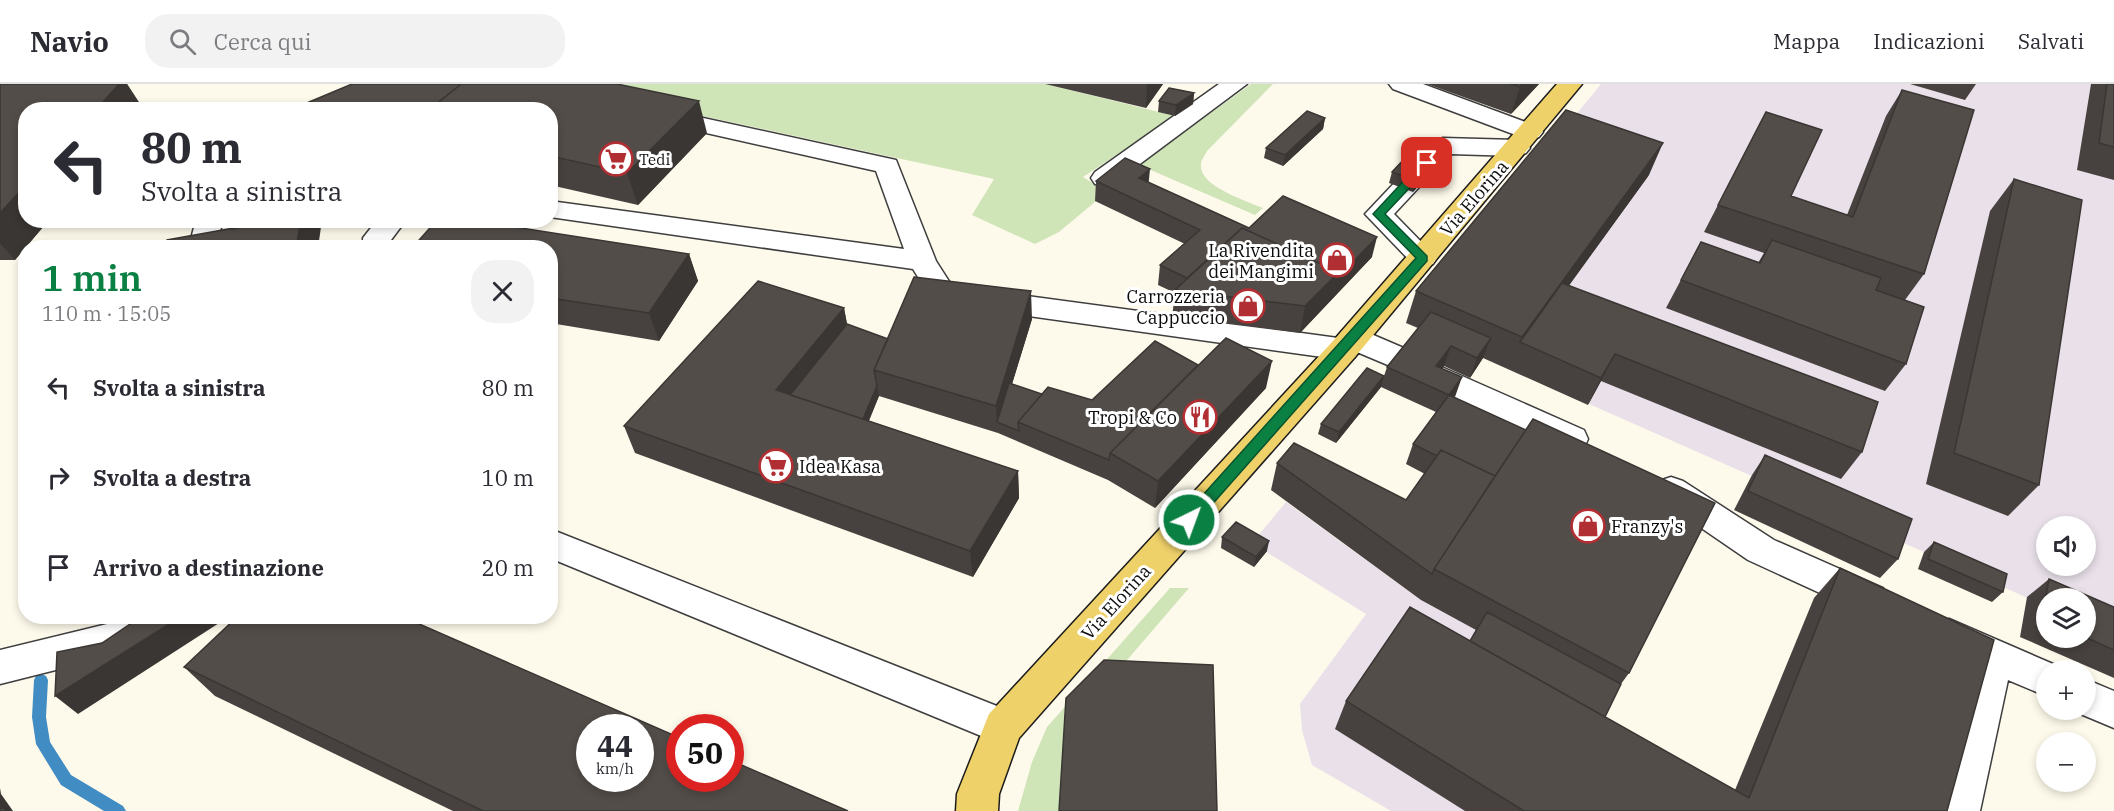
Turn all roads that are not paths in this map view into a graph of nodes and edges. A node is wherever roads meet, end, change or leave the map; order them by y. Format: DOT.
graph roads {
  1 [pos="1235,84"];
  2 [pos="1401,84"];
  3 [pos="1570,84"];
  4 [pos="634,110"];
  5 [pos="1524,140"];
  6 [pos="1104,178"];
  7 [pos="558,210"];
  8 [pos="386,228"];
  9 [pos="377,240"];
  10 [pos="1423,258"];
  11 [pos="922,261"];
  12 [pos="1348,343"];
  13 [pos="1402,360"];
  14 [pos="1437,376"];
  15 [pos="1599,452"];
  16 [pos="1640,472"];
  17 [pos="558,546"];
  18 [pos="162,624"];
  19 [pos="1994,655"];
  20 [pos="0,668"];
  21 [pos="2036,674"];
  22 [pos="2096,702"];
  23 [pos="2114,710"];
  24 [pos="1003,727"];
  25 [pos="977,811"];
  26 [pos="1959,811"];
  1 -- 6 [label="street"];
  2 -- 5 [label="street"];
  3 -- 5 [label="main road, Via Elorina"];
  4 -- 11 [label="street"];
  5 -- 10 [label="main road, Via Elorina"];
  5 -- 10 [label="street"];
  7 -- 11 [label="street"];
  8 -- 9 [label="street"];
  10 -- 12 [label="main road, Via Elorina"];
  11 -- 12 [label="street"];
  12 -- 13 [label="street"];
  12 -- 24 [label="main road, Via Elorina"];
  14 -- 15 [label="street"];
  16 -- 19 [label="street"];
  17 -- 24 [label="street"];
  18 -- 20 [label="street"];
  19 -- 21 [label="street"];
  19 -- 26 [label="street"];
  22 -- 23 [label="street"];
  24 -- 25 [label="main road, Via Elorina"];
}
